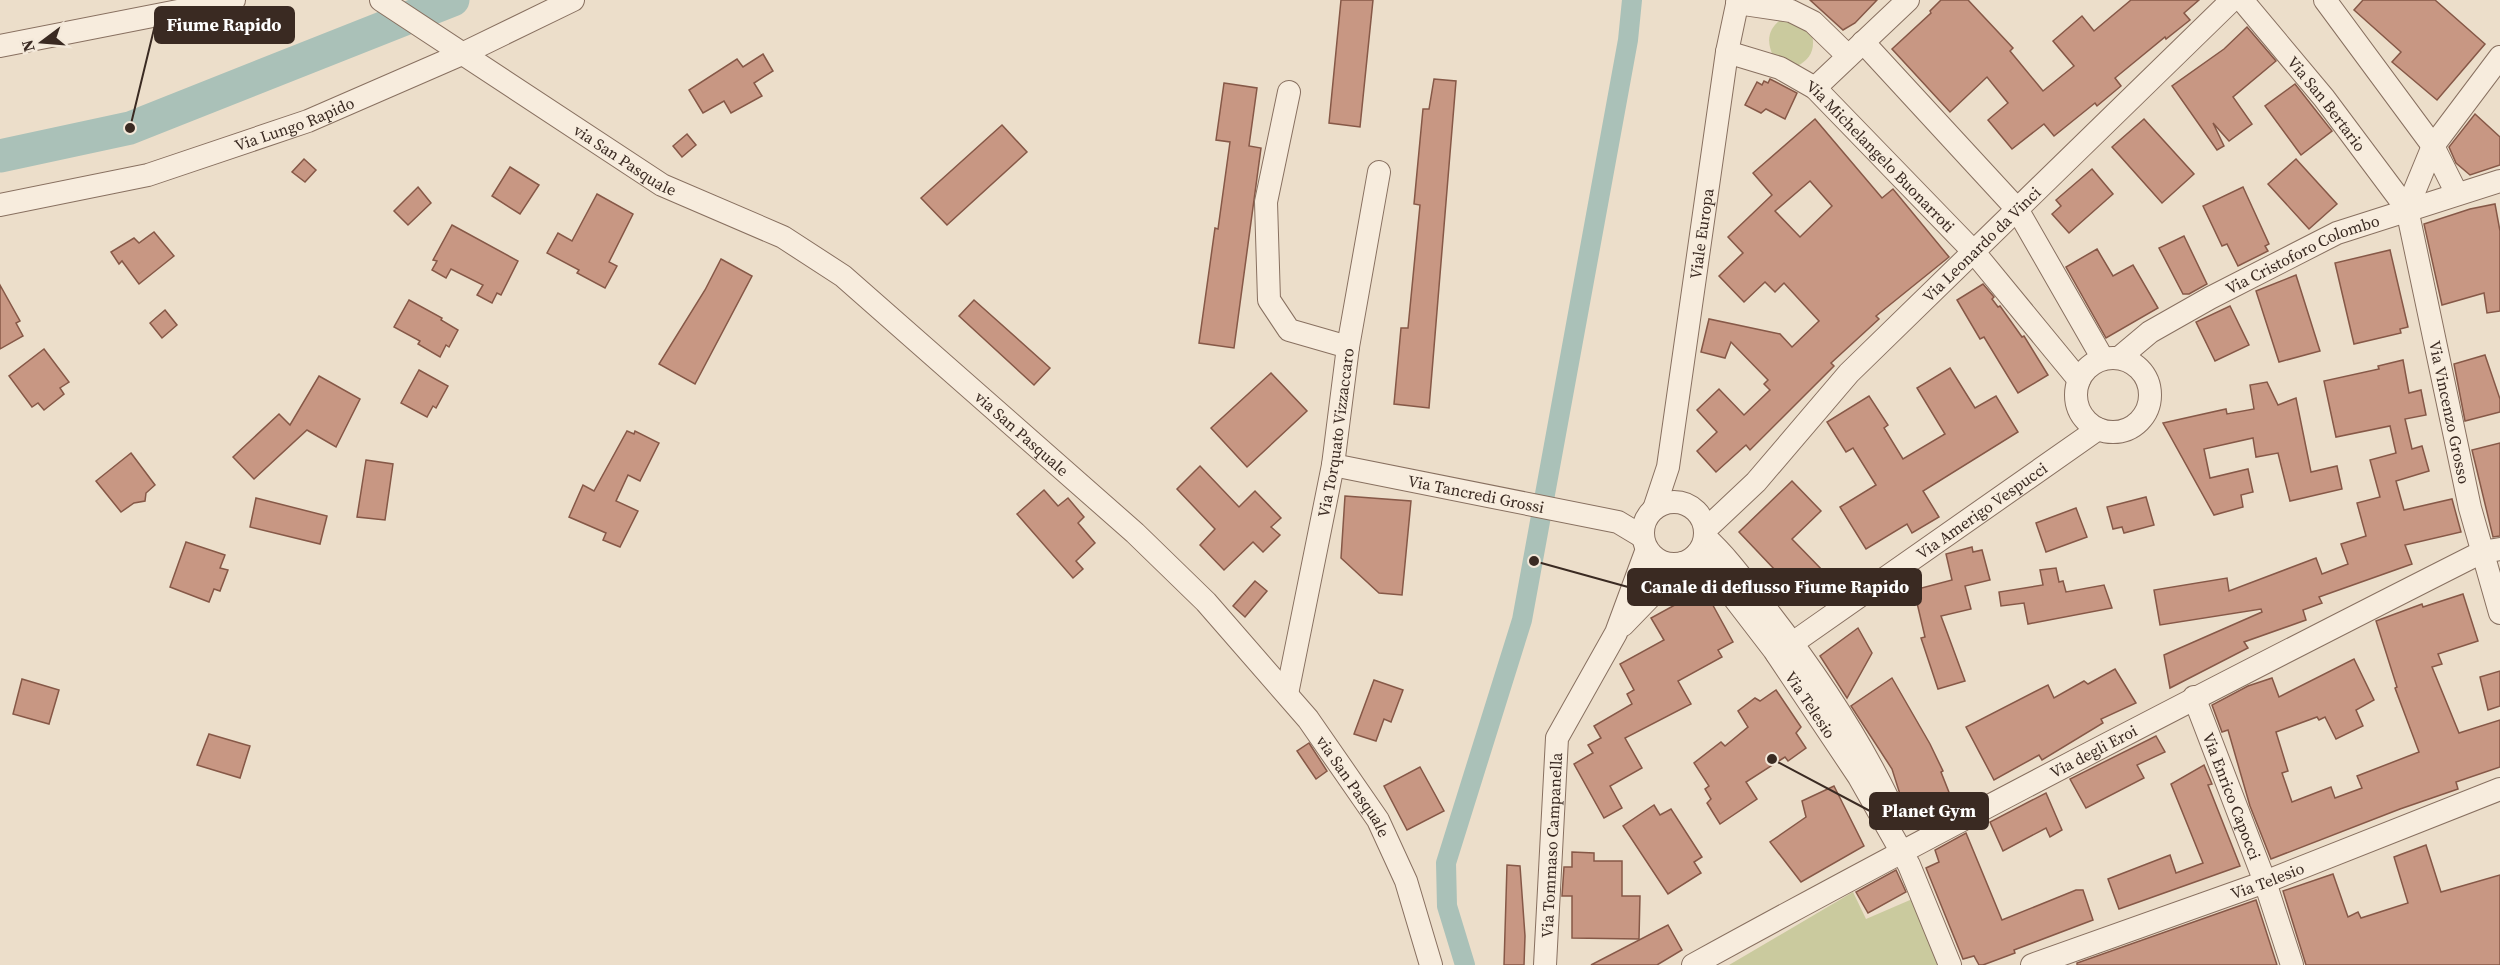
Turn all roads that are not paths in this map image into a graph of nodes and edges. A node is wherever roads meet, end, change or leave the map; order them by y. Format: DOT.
graph roads {
  1 [pos="234,0"];
  2 [pos="381,0"];
  3 [pos="573,0"];
  4 [pos="1908,0"];
  5 [pos="2232,0"];
  6 [pos="2242,0"];
  7 [pos="2325,0"];
  8 [pos="1737,2"];
  9 [pos="0,46"];
  10 [pos="1856,49"];
  11 [pos="456,50"];
  12 [pos="1726,52"];
  13 [pos="2500,57"];
  14 [pos="1815,88"];
  15 [pos="1289,92"];
  16 [pos="2433,146"];
  17 [pos="1379,172"];
  18 [pos="2500,181"];
  19 [pos="2457,194"];
  20 [pos="0,205"];
  21 [pos="2017,209"];
  22 [pos="2406,209"];
  23 [pos="1973,251"];
  24 [pos="1348,347"];
  25 [pos="2111,358"];
  26 [pos="2079,380"];
  27 [pos="2098,429"];
  28 [pos="1333,465"];
  29 [pos="1668,467"];
  30 [pos="1741,498"];
  31 [pos="1682,503"];
  32 [pos="1648,528"];
  33 [pos="1697,546"];
  34 [pos="2494,549"];
  35 [pos="2500,613"];
  36 [pos="1616,633"];
  37 [pos="1785,649"];
  38 [pos="1287,694"];
  39 [pos="2194,697"];
  40 [pos="2500,789"];
  41 [pos="1906,848"];
  42 [pos="2265,882"];
  43 [pos="1431,965"];
  44 [pos="1545,965"];
  45 [pos="1693,965"];
  46 [pos="1950,965"];
  47 [pos="2032,965"];
  48 [pos="2292,965"];
  1 -- 9 [label="street"];
  2 -- 11 [label="street, via San Pasquale"];
  3 -- 11 [label="street, Via Lungo Rapido"];
  4 -- 10 [label="street"];
  5 -- 21 [label="street, Via Leonardo da Vinci"];
  6 -- 22 [label="street, Via San Bertario"];
  7 -- 16 [label="street"];
  8 -- 10 [label="street"];
  8 -- 12 [label="street, Viale Europa"];
  10 -- 14 [label="street"];
  10 -- 21 [label="street"];
  11 -- 20 [label="street, Via Lungo Rapido"];
  11 -- 38 [label="street, via San Pasquale"];
  12 -- 14 [label="street, Via Michelangelo Buonarroti"];
  12 -- 29 [label="street, Viale Europa"];
  13 -- 16 [label="street"];
  14 -- 23 [label="street, Via Michelangelo Buonarroti"];
  15 -- 24 [label="street"];
  16 -- 19 [label="street"];
  16 -- 22 [label="street"];
  17 -- 24 [label="street, Via Torquato Vizzaccaro"];
  18 -- 19 [label="street, Via Cristoforo Colombo"];
  19 -- 22 [label="street, Via Cristoforo Colombo"];
  21 -- 23 [label="street, Via Leonardo da Vinci"];
  21 -- 25 [label="street"];
  22 -- 25 [label="street, Via Cristoforo Colombo"];
  22 -- 34 [label="street, Via Vincenzo Grosso"];
  23 -- 26 [label="street, Via Michelangelo Buonarroti"];
  23 -- 30 [label="street, Via Leonardo da Vinci"];
  24 -- 28 [label="street, Via Torquato Vizzaccaro"];
  25 -- 26 [label="street"];
  25 -- 27 [label="street"];
  26 -- 27 [label="street"];
  27 -- 37 [label="street, Via Amerigo Vespucci"];
  28 -- 32 [label="street, Via Tancredi Grossi"];
  28 -- 38 [label="street, Via Torquato Vizzaccaro"];
  29 -- 31 [label="street, Viale Europa"];
  29 -- 32 [label="street, Viale Europa"];
  30 -- 31 [label="street"];
  30 -- 33 [label="street, Via Leonardo da Vinci"];
  31 -- 32 [label="street"];
  31 -- 33 [label="street"];
  32 -- 33 [label="street"];
  32 -- 36 [label="street, Via Tommaso Campanella"];
  33 -- 36 [label="street, Via Tommaso Campanella"];
  33 -- 37 [label="street, Via Telesio"];
  34 -- 35 [label="street, Via Vincenzo Grosso"];
  34 -- 39 [label="street, Via degli Eroi"];
  36 -- 44 [label="street, Via Tommaso Campanella"];
  37 -- 41 [label="street, Via Telesio"];
  38 -- 43 [label="street, via San Pasquale"];
  39 -- 41 [label="street, Via degli Eroi"];
  39 -- 42 [label="street, Via Enrico Capocci"];
  40 -- 42 [label="street, Via Telesio"];
  41 -- 45 [label="street, Via degli Eroi"];
  41 -- 46 [label="street, Via Telesio"];
  42 -- 47 [label="street, Via Telesio"];
  42 -- 48 [label="street, Via Enrico Capocci"];
}
